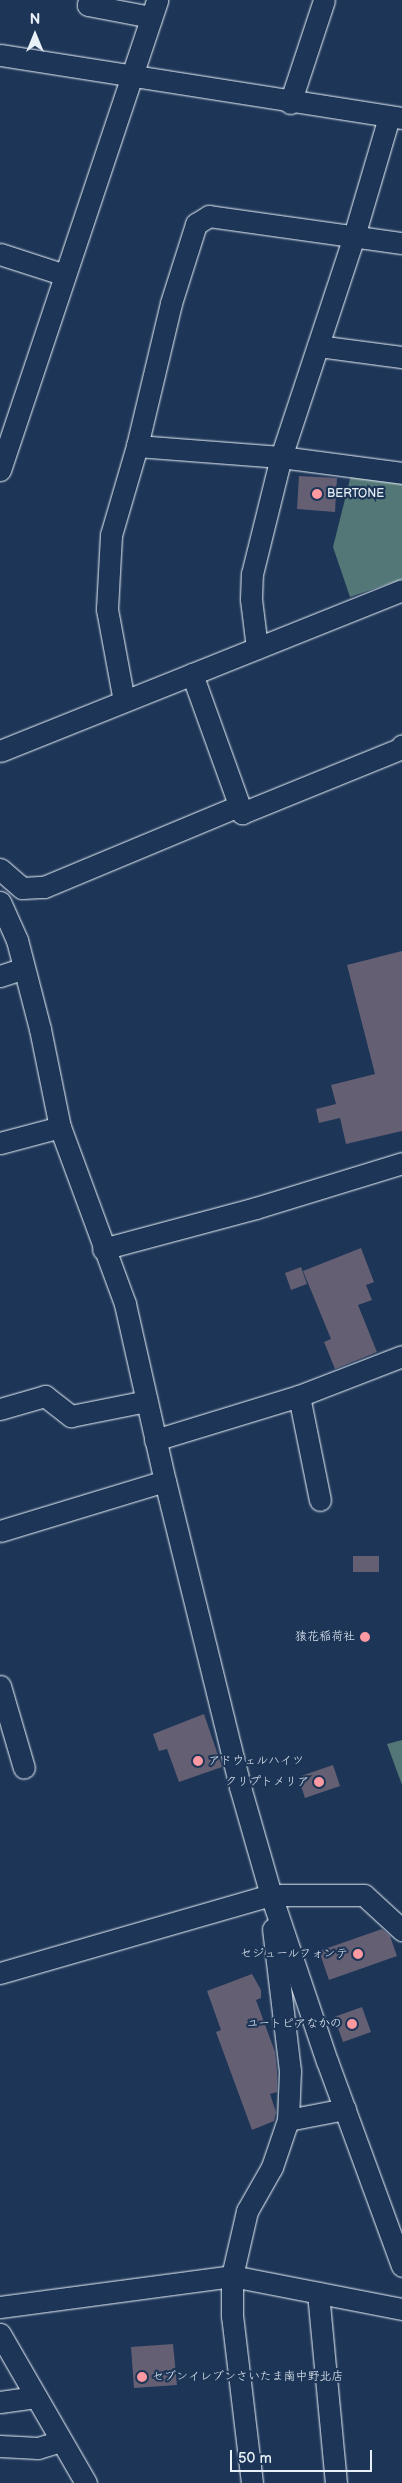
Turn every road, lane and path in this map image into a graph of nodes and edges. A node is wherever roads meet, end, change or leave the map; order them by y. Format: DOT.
graph roads {
  1 [pos="89,0"];
  2 [pos="324,0"];
  3 [pos="154,9"];
  4 [pos="0,55"];
  5 [pos="132,76"];
  6 [pos="290,103"];
  7 [pos="396,118"];
  8 [pos="354,236"];
  9 [pos="402,243"];
  10 [pos="0,254"];
  11 [pos="65,275"];
  12 [pos="318,346"];
  13 [pos="402,357"];
  14 [pos="7,417"];
  15 [pos="137,446"];
  16 [pos="281,457"];
  17 [pos="0,470"];
  18 [pos="402,473"];
  19 [pos="402,590"];
  20 [pos="257,648"];
  21 [pos="192,674"];
  22 [pos="124,701"];
  23 [pos="402,745"];
  24 [pos="0,751"];
  25 [pos="239,806"];
  26 [pos="0,869"];
  27 [pos="0,902"];
  28 [pos="24,968"];
  29 [pos="0,976"];
  30 [pos="60,1127"];
  31 [pos="0,1143"];
  32 [pos="402,1163"];
  33 [pos="103,1249"];
  34 [pos="402,1356"];
  35 [pos="299,1396"];
  36 [pos="147,1401"];
  37 [pos="0,1408"];
  38 [pos="155,1440"];
  39 [pos="165,1481"];
  40 [pos="320,1500"];
  41 [pos="0,1531"];
  42 [pos="0,1686"];
  43 [pos="24,1768"];
  44 [pos="271,1895"];
  45 [pos="402,1930"];
  46 [pos="0,1973"];
  47 [pos="345,2109"];
  48 [pos="288,2120"];
  49 [pos="402,2266"];
  50 [pos="232,2276"];
  51 [pos="318,2293"];
  52 [pos="0,2307"];
  53 [pos="402,2309"];
  54 [pos="0,2334"];
  55 [pos="36,2397"];
  56 [pos="0,2402"];
  57 [pos="61,2441"];
  58 [pos="0,2446"];
  59 [pos="86,2483"];
  60 [pos="252,2483"];
  61 [pos="336,2483"];
  1 -- 3 [label="street"];
  2 -- 6 [label="street"];
  3 -- 5 [label="street"];
  4 -- 5 [label="street"];
  5 -- 6 [label="street"];
  5 -- 11 [label="street"];
  6 -- 7 [label="street"];
  7 -- 8 [label="street"];
  8 -- 9 [label="street"];
  8 -- 12 [label="street"];
  8 -- 15 [label="street"];
  10 -- 11 [label="street"];
  11 -- 14 [label="street"];
  12 -- 13 [label="street"];
  12 -- 16 [label="street"];
  14 -- 17 [label="street"];
  15 -- 16 [label="street"];
  15 -- 22 [label="street"];
  16 -- 18 [label="street"];
  16 -- 20 [label="street"];
  19 -- 20 [label="street"];
  20 -- 21 [label="street"];
  21 -- 22 [label="street"];
  21 -- 25 [label="street"];
  22 -- 24 [label="street"];
  23 -- 25 [label="street"];
  25 -- 26 [label="street"];
  27 -- 28 [label="street"];
  28 -- 29 [label="street"];
  28 -- 30 [label="street"];
  30 -- 31 [label="street"];
  30 -- 33 [label="street"];
  32 -- 33 [label="street"];
  33 -- 36 [label="street"];
  34 -- 35 [label="street"];
  35 -- 38 [label="street"];
  35 -- 40 [label="street"];
  36 -- 37 [label="street"];
  36 -- 38 [label="street"];
  38 -- 39 [label="street"];
  39 -- 41 [label="street"];
  39 -- 44 [label="street"];
  42 -- 43 [label="street"];
  44 -- 45 [label="street"];
  44 -- 46 [label="street"];
  44 -- 47 [label="street"];
  44 -- 48 [label="street"];
  47 -- 48 [label="street"];
  47 -- 49 [label="street"];
  48 -- 50 [label="street"];
  50 -- 51 [label="street"];
  50 -- 52 [label="street"];
  50 -- 60 [label="street"];
  51 -- 53 [label="street"];
  51 -- 61 [label="street"];
  54 -- 55 [label="street"];
  55 -- 56 [label="street"];
  55 -- 57 [label="street"];
  57 -- 58 [label="street"];
  57 -- 59 [label="street"];
}
